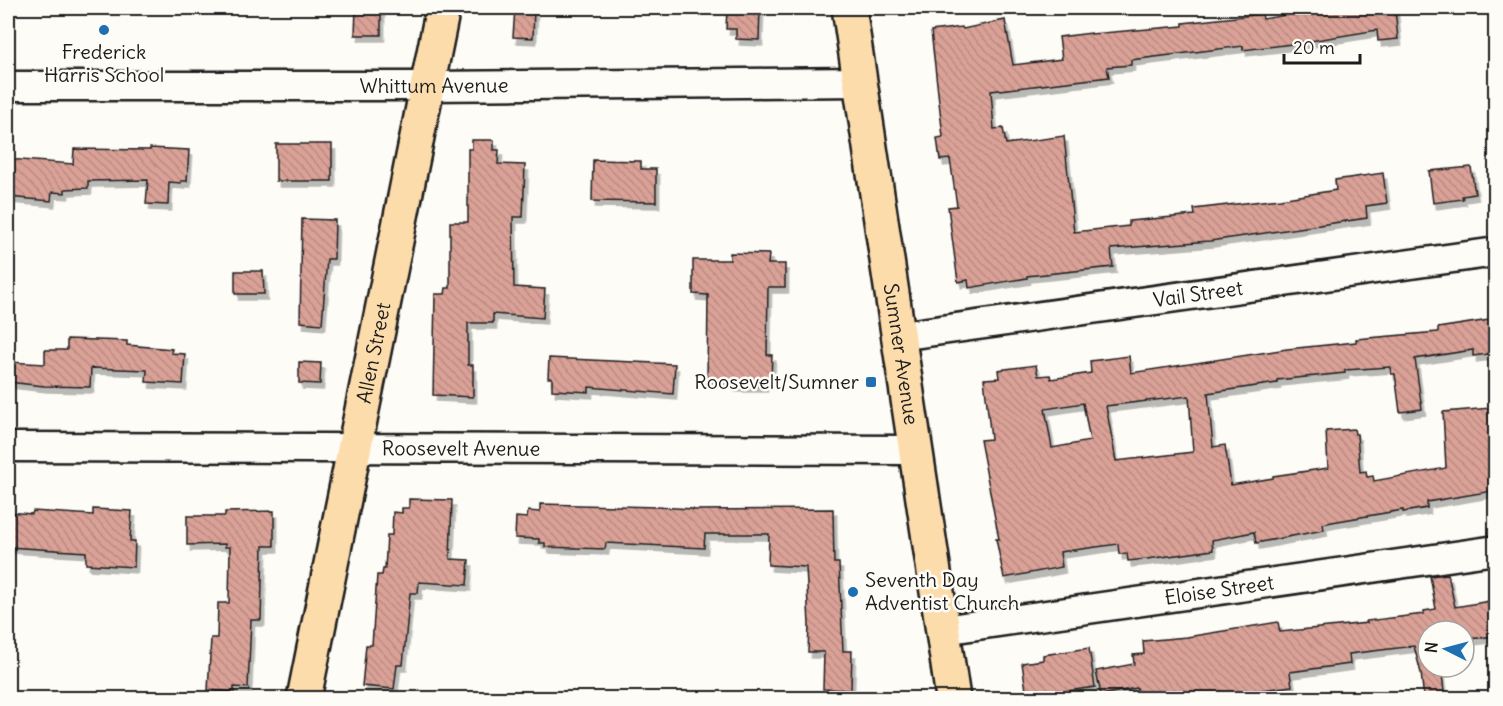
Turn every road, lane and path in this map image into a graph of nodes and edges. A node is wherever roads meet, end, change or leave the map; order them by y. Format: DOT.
graph roads {
  1 [pos="443,8"];
  2 [pos="849,8"];
  3 [pos="862,82"];
  4 [pos="8,86"];
  5 [pos="428,86"];
  6 [pos="1496,252"];
  7 [pos="899,336"];
  8 [pos="8,447"];
  9 [pos="356,449"];
  10 [pos="916,450"];
  11 [pos="1496,550"];
  12 [pos="943,630"];
  13 [pos="304,699"];
  14 [pos="953,699"];
  1 -- 5 [label="main road, Allen Street"];
  2 -- 3 [label="main road, Sumner Avenue"];
  3 -- 5 [label="street, Whittum Avenue"];
  3 -- 7 [label="main road, Sumner Avenue"];
  4 -- 5 [label="street, Whittum Avenue"];
  5 -- 9 [label="main road, Allen Street"];
  6 -- 7 [label="street, Vail Street"];
  7 -- 10 [label="main road, Sumner Avenue"];
  8 -- 9 [label="street, Roosevelt Avenue"];
  9 -- 10 [label="street, Roosevelt Avenue"];
  9 -- 13 [label="main road, Allen Street"];
  10 -- 12 [label="main road, Sumner Avenue"];
  11 -- 12 [label="street, Eloise Street"];
  12 -- 14 [label="main road, Sumner Avenue"];
}
